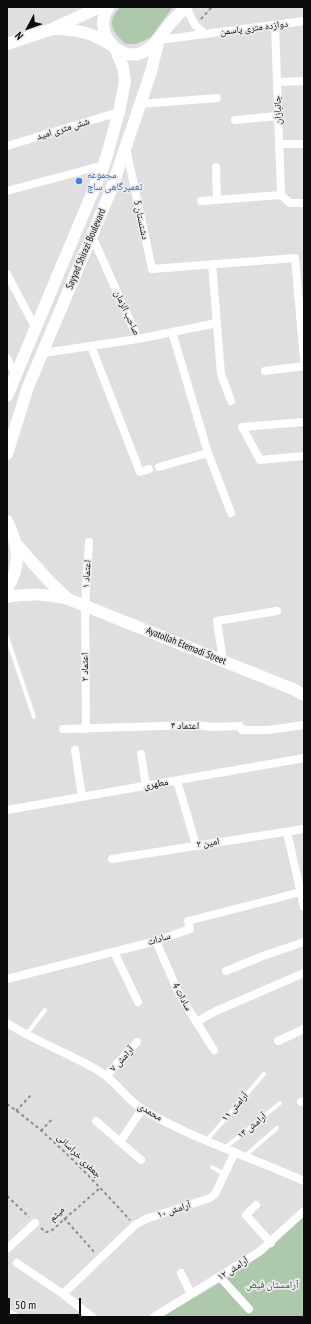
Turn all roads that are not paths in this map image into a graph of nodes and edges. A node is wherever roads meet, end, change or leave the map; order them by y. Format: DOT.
graph roads {
  1 [pos="100,7"];
  2 [pos="109,7"];
  3 [pos="186,7"];
  4 [pos="304,21"];
  5 [pos="275,25"];
  6 [pos="52,29"];
  7 [pos="205,34"];
  8 [pos="158,41"];
  9 [pos="7,44"];
  10 [pos="114,48"];
  11 [pos="304,81"];
  12 [pos="277,82"];
  13 [pos="217,98"];
  14 [pos="140,104"];
  15 [pos="119,112"];
  16 [pos="278,116"];
  17 [pos="235,120"];
  18 [pos="279,144"];
  19 [pos="304,144"];
  20 [pos="7,146"];
  21 [pos="126,147"];
  22 [pos="104,164"];
  23 [pos="216,167"];
  24 [pos="7,191"];
  25 [pos="280,195"];
  26 [pos="217,200"];
  27 [pos="201,201"];
  28 [pos="304,203"];
  29 [pos="92,236"];
  30 [pos="212,264"];
  31 [pos="7,274"];
  32 [pos="217,323"];
  33 [pos="35,327"];
  34 [pos="172,332"];
  35 [pos="138,339"];
  36 [pos="91,346"];
  37 [pos="44,353"];
  38 [pos="7,358"];
  39 [pos="304,360"];
  40 [pos="304,366"];
  41 [pos="265,371"];
  42 [pos="12,374"];
  43 [pos="7,396"];
  44 [pos="231,401"];
  45 [pos="304,422"];
  46 [pos="208,453"];
  47 [pos="7,454"];
  48 [pos="304,456"];
  49 [pos="159,467"];
  50 [pos="149,470"];
  51 [pos="231,513"];
  52 [pos="7,521"];
  53 [pos="89,542"];
  54 [pos="16,545"];
  55 [pos="7,588"];
  56 [pos="7,597"];
  57 [pos="68,599"];
  58 [pos="85,606"];
  59 [pos="277,611"];
  60 [pos="7,637"];
  61 [pos="223,661"];
  62 [pos="304,695"];
  63 [pos="34,717"];
  64 [pos="304,726"];
  65 [pos="63,728"];
  66 [pos="86,729"];
  67 [pos="74,750"];
  68 [pos="141,754"];
  69 [pos="304,758"];
  70 [pos="177,781"];
  71 [pos="146,786"];
  72 [pos="82,797"];
  73 [pos="7,810"];
  74 [pos="304,829"];
  75 [pos="287,832"];
  76 [pos="196,845"];
  77 [pos="112,858"];
  78 [pos="301,892"];
  79 [pos="304,907"];
  80 [pos="156,941"];
  81 [pos="304,942"];
  82 [pos="114,952"];
  83 [pos="226,971"];
  84 [pos="304,973"];
  85 [pos="7,979"];
  86 [pos="138,1002"];
  87 [pos="45,1010"];
  88 [pos="196,1022"];
  89 [pos="7,1023"];
  90 [pos="304,1029"];
  91 [pos="26,1035"];
  92 [pos="278,1041"];
  93 [pos="137,1042"];
  94 [pos="214,1050"];
  95 [pos="264,1074"];
  96 [pos="106,1076"];
  97 [pos="280,1103"];
  98 [pos="142,1108"];
  99 [pos="96,1121"];
  100 [pos="277,1128"];
  101 [pos="205,1141"];
  102 [pos="120,1142"];
  103 [pos="224,1148"];
  104 [pos="235,1152"];
  105 [pos="245,1156"];
  106 [pos="141,1160"];
  107 [pos="212,1167"];
  108 [pos="224,1174"];
  109 [pos="304,1181"];
  110 [pos="256,1205"];
  111 [pos="304,1211"];
  112 [pos="35,1223"];
  113 [pos="271,1243"];
  114 [pos="7,1249"];
  115 [pos="17,1263"];
  116 [pos="181,1273"];
  117 [pos="220,1277"];
  118 [pos="63,1294"];
  119 [pos="191,1294"];
  120 [pos="248,1309"];
  121 [pos="7,1310"];
  122 [pos="20,1317"];
  123 [pos="92,1317"];
  124 [pos="154,1317"];
  1 -- 6 [label="main road"];
  2 -- 10 [label="main road, Sayyad Shirazi Boulevard"];
  3 -- 7 [label="street"];
  3 -- 8 [label="main road"];
  4 -- 5 [label="street, دوازده متری یاسمن"];
  5 -- 7 [label="street, دوازده متری یاسمن"];
  5 -- 12 [label="street, جانبازان"];
  6 -- 9 [label="main road"];
  6 -- 10 [label="main road"];
  7 -- 8 [label="street, دوازده متری یاسمن"];
  8 -- 10 [label="main road"];
  8 -- 14 [label="main road, Sayyad Shirazi Boulevard"];
  10 -- 15 [label="main road, Sayyad Shirazi Boulevard"];
  11 -- 12 [label="street"];
  12 -- 16 [label="street, جانبازان"];
  13 -- 14 [label="street"];
  14 -- 21 [label="main road, Sayyad Shirazi Boulevard"];
  15 -- 20 [label="street, شش متری امید"];
  15 -- 22 [label="main road, Sayyad Shirazi Boulevard"];
  16 -- 17 [label="street"];
  16 -- 18 [label="street, جانبازان"];
  18 -- 19 [label="street"];
  18 -- 25 [label="street, جانبازان"];
  21 -- 29 [label="main road, Sayyad Shirazi Boulevard"];
  21 -- 30 [label="street, دشتستان 5"];
  22 -- 24 [label="street"];
  22 -- 33 [label="main road, Sayyad Shirazi Boulevard"];
  23 -- 26 [label="street"];
  25 -- 26 [label="street"];
  25 -- 28 [label="street"];
  26 -- 27 [label="street"];
  29 -- 35 [label="street, صاحب الزمان"];
  29 -- 37 [label="main road, Sayyad Shirazi Boulevard"];
  30 -- 32 [label="street"];
  30 -- 39 [label="street"];
  31 -- 33 [label="street"];
  32 -- 34 [label="street, صاحب الزمان"];
  32 -- 44 [label="street"];
  33 -- 42 [label="main road, Sayyad Shirazi Boulevard"];
  34 -- 35 [label="street, صاحب الزمان"];
  34 -- 46 [label="street"];
  35 -- 36 [label="street"];
  36 -- 37 [label="street"];
  36 -- 50 [label="street"];
  37 -- 47 [label="main road, Sayyad Shirazi Boulevard"];
  38 -- 42 [label="street"];
  40 -- 41 [label="street"];
  42 -- 43 [label="main road, Sayyad Shirazi Boulevard"];
  45 -- 48 [label="street"];
  46 -- 49 [label="street"];
  46 -- 51 [label="street"];
  52 -- 54 [label="main road"];
  53 -- 58 [label="street, اعتماد ۱"];
  54 -- 55 [label="main road"];
  54 -- 57 [label="main road"];
  56 -- 57 [label="main road"];
  57 -- 58 [label="main road, Ayatollah Etemadi Street"];
  58 -- 61 [label="main road, Ayatollah Etemadi Street"];
  58 -- 66 [label="street, اعتماد ۲"];
  59 -- 61 [label="street"];
  60 -- 63 [label="lane"];
  61 -- 62 [label="main road, Ayatollah Etemadi Street"];
  64 -- 66 [label="street, اعتماد ۴"];
  65 -- 66 [label="street, اعتماد ۴"];
  67 -- 72 [label="street"];
  68 -- 71 [label="street"];
  69 -- 70 [label="street, مطهری"];
  70 -- 71 [label="street, مطهری"];
  70 -- 76 [label="street"];
  71 -- 72 [label="street, مطهری"];
  72 -- 73 [label="street, مطهری"];
  74 -- 75 [label="street, امین ۲"];
  75 -- 76 [label="street, امین ۲"];
  75 -- 78 [label="street"];
  76 -- 77 [label="street, امین ۲"];
  78 -- 79 [label="street"];
  78 -- 80 [label="street, سادات"];
  80 -- 82 [label="street, سادات"];
  80 -- 88 [label="street, سادات 4"];
  81 -- 83 [label="street"];
  82 -- 85 [label="street, سادات"];
  82 -- 86 [label="street"];
  84 -- 88 [label="street"];
  87 -- 91 [label="lane"];
  88 -- 94 [label="street, سادات 4"];
  89 -- 91 [label="street, محمدی"];
  90 -- 92 [label="street"];
  91 -- 96 [label="street, محمدی"];
  93 -- 96 [label="street, آرامش ۷"];
  95 -- 101 [label="lane, آرامش ۱۱"];
  96 -- 98 [label="street, محمدی"];
  97 -- 103 [label="lane, آرامش ۱۳"];
  98 -- 101 [label="street, محمدی"];
  98 -- 102 [label="street"];
  99 -- 102 [label="street"];
  100 -- 105 [label="lane"];
  101 -- 103 [label="street, محمدی"];
  102 -- 106 [label="street"];
  103 -- 104 [label="street, محمدی"];
  104 -- 105 [label="street, محمدی"];
  104 -- 108 [label="street, آرامش ۱۰"];
  105 -- 109 [label="street, محمدی"];
  107 -- 108 [label="lane"];
  108 -- 118 [label="street, آرامش ۱۰"];
  110 -- 113 [label="street"];
  111 -- 113 [label="street, آرامش ۱۲"];
  112 -- 114 [label="street"];
  113 -- 117 [label="street, آرامش ۱۲"];
  115 -- 118 [label="street"];
  116 -- 119 [label="street"];
  117 -- 119 [label="street, آرامش ۱۲"];
  117 -- 120 [label="street"];
  118 -- 123 [label="street"];
  119 -- 124 [label="street, آرامش ۱۲"];
  121 -- 122 [label="lane"];
}
